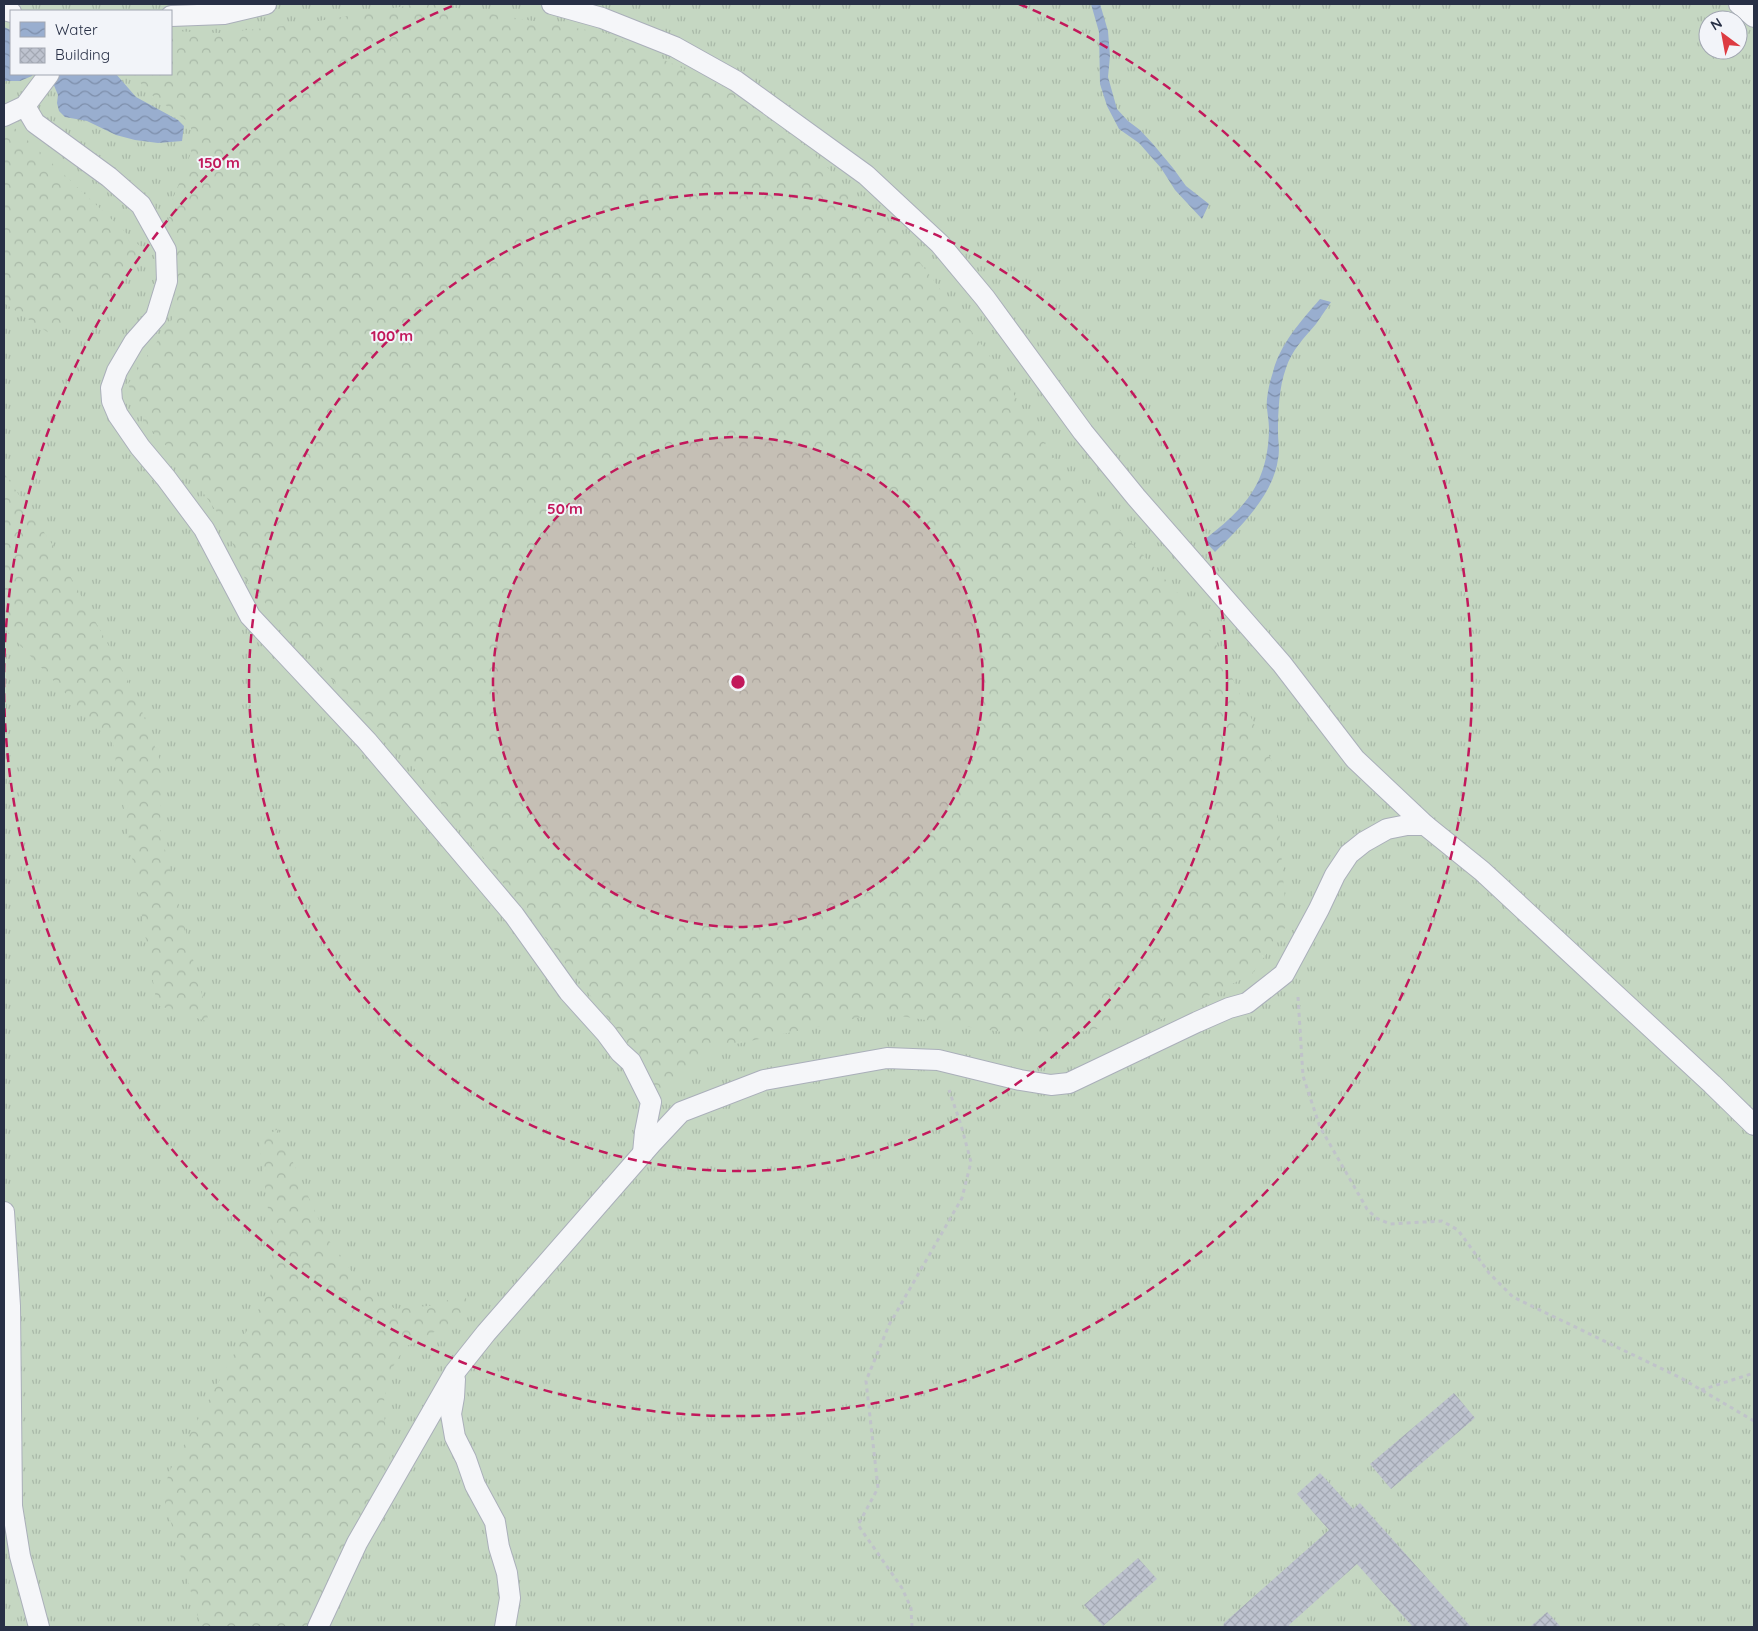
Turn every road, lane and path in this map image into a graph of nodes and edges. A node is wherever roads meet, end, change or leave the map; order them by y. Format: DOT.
graph roads {
  1 [pos="266,4"];
  2 [pos="552,4"];
  3 [pos="1739,4"];
  4 [pos="172,16"];
  5 [pos="1754,17"];
  6 [pos="48,75"];
  7 [pos="25,106"];
  8 [pos="4,116"];
  9 [pos="1426,825"];
  10 [pos="1284,974"];
  11 [pos="938,1060"];
  12 [pos="1754,1125"];
  13 [pos="643,1153"];
  14 [pos="4,1212"];
  15 [pos="455,1372"];
  16 [pos="1754,1373"];
  17 [pos="1701,1390"];
  18 [pos="1754,1421"];
  19 [pos="39,1627"];
  20 [pos="318,1627"];
  21 [pos="505,1627"];
  22 [pos="912,1627"];
  1 -- 4 [label="lane"];
  2 -- 9 [label="lane"];
  3 -- 5 [label="lane"];
  6 -- 7 [label="lane"];
  7 -- 8 [label="lane"];
  7 -- 13 [label="lane"];
  9 -- 10 [label="lane"];
  9 -- 12 [label="lane"];
  10 -- 11 [label="lane"];
  10 -- 17 [label="path"];
  11 -- 13 [label="lane"];
  11 -- 22 [label="path"];
  13 -- 15 [label="lane"];
  14 -- 19 [label="lane"];
  15 -- 20 [label="lane"];
  15 -- 21 [label="lane"];
  16 -- 17 [label="path"];
  17 -- 18 [label="path"];
}
